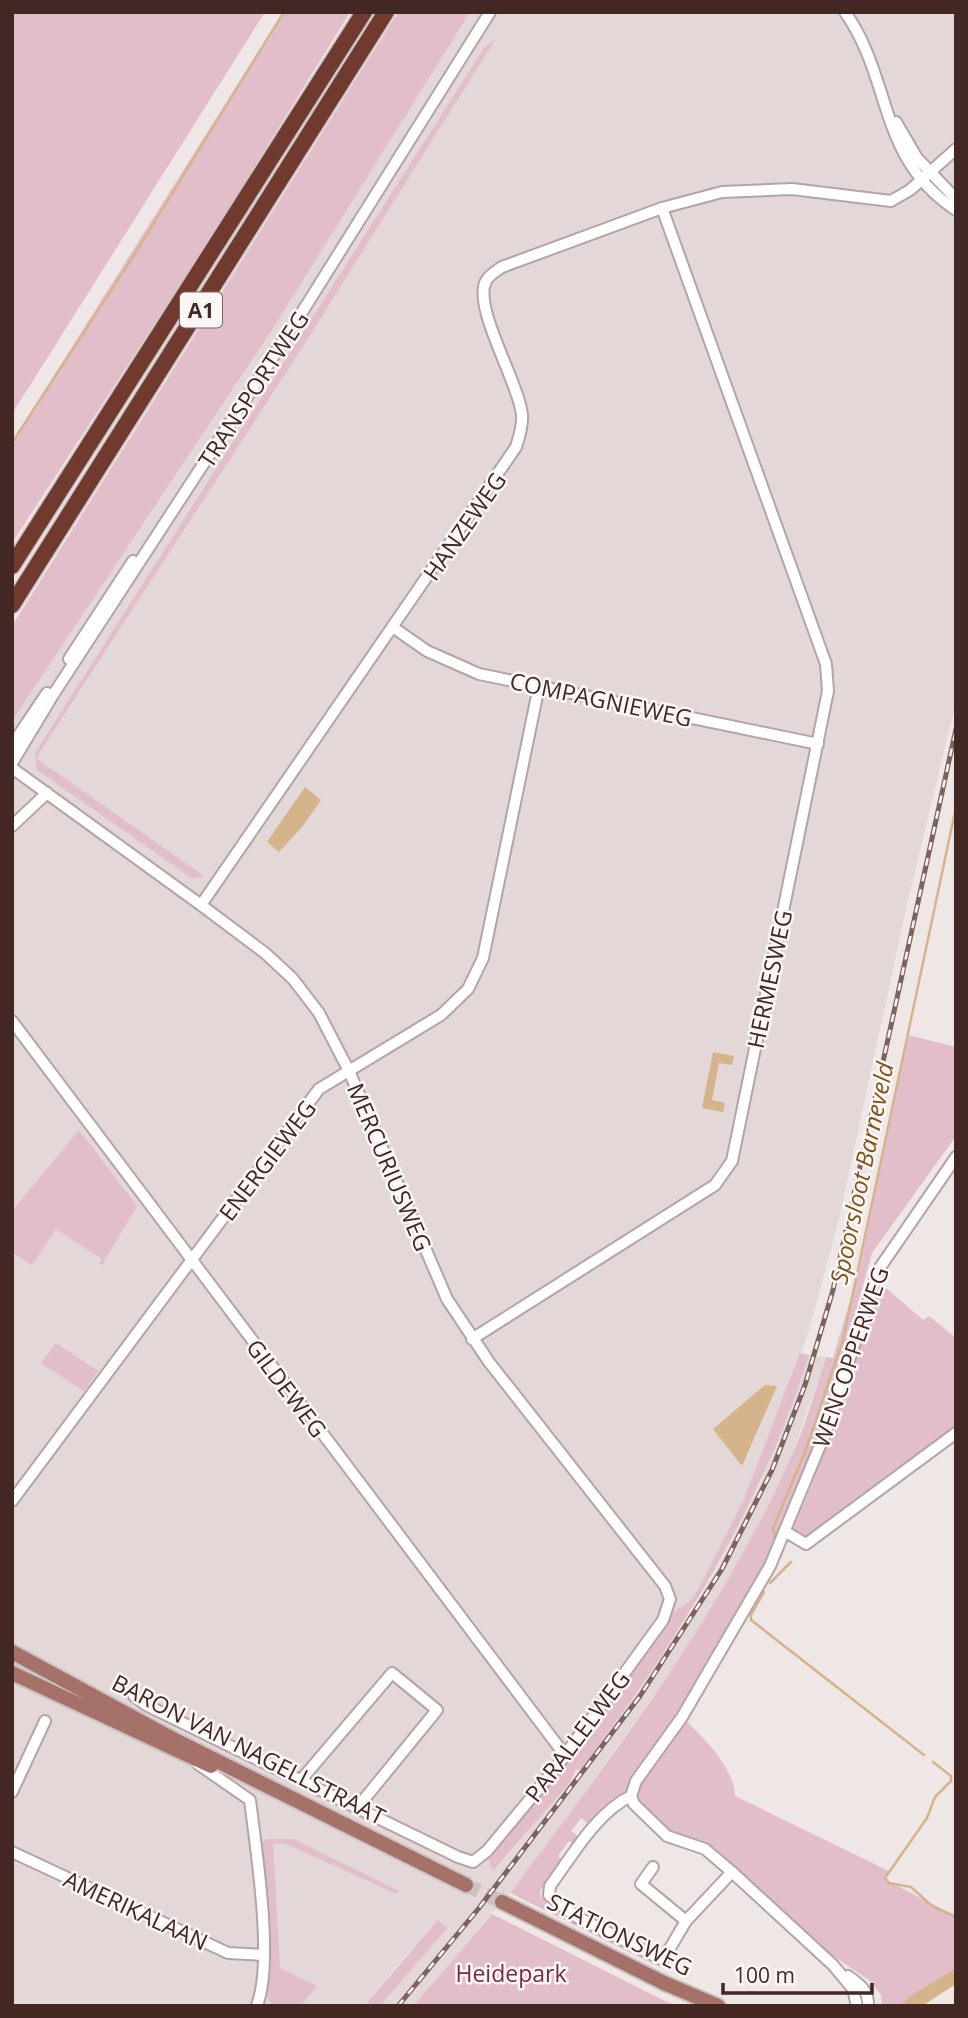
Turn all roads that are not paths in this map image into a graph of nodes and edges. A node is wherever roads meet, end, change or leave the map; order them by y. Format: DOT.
graph roads {
  1 [pos="364,12"];
  2 [pos="386,12"];
  3 [pos="482,12"];
  4 [pos="490,12"];
  5 [pos="845,12"];
  6 [pos="852,12"];
  7 [pos="956,149"];
  8 [pos="925,176"];
  9 [pos="956,199"];
  10 [pos="662,208"];
  11 [pos="956,209"];
  12 [pos="12,566"];
  13 [pos="12,605"];
  14 [pos="394,628"];
  15 [pos="539,686"];
  16 [pos="818,744"];
  17 [pos="12,745"];
  18 [pos="12,765"];
  19 [pos="47,793"];
  20 [pos="12,826"];
  21 [pos="201,905"];
  22 [pos="12,1021"];
  23 [pos="349,1071"];
  24 [pos="956,1157"];
  25 [pos="192,1261"];
  26 [pos="472,1339"];
  27 [pos="956,1433"];
  28 [pos="12,1503"];
  29 [pos="786,1532"];
  30 [pos="670,1602"];
  31 [pos="12,1652"];
  32 [pos="12,1674"];
  33 [pos="134,1696"];
  34 [pos="45,1721"];
  35 [pos="564,1754"];
  36 [pos="193,1760"];
  37 [pos="301,1780"];
  38 [pos="12,1792"];
  39 [pos="631,1796"];
  40 [pos="357,1808"];
  41 [pos="12,1852"];
  42 [pos="653,1867"];
  43 [pos="732,1872"];
  44 [pos="548,1890"];
  45 [pos="686,1921"];
  46 [pos="262,1955"];
  47 [pos="833,1965"];
  48 [pos="258,2005"];
  49 [pos="695,2006"];
  50 [pos="718,2006"];
  51 [pos="857,2006"];
  52 [pos="869,2006"];
  1 -- 12 [label="highway, A1"];
  2 -- 13 [label="highway, A1"];
  3 -- 17 [label="street, TRANSPORTWEG"];
  4 -- 18 [label="street, TRANSPORTWEG"];
  5 -- 8 [label="street"];
  6 -- 8 [label="street"];
  7 -- 8 [label="street, HANZEWEG"];
  8 -- 9 [label="street"];
  8 -- 10 [label="street, HANZEWEG"];
  8 -- 11 [label="street"];
  10 -- 14 [label="street, HANZEWEG"];
  10 -- 16 [label="street, HERMESWEG"];
  14 -- 15 [label="street, COMPAGNIEWEG"];
  14 -- 21 [label="street, HANZEWEG"];
  15 -- 16 [label="street, COMPAGNIEWEG"];
  15 -- 23 [label="street, ENERGIEWEG"];
  16 -- 26 [label="street, HERMESWEG"];
  18 -- 19 [label="street, MERCURIUSWEG"];
  19 -- 20 [label="street"];
  19 -- 21 [label="street, MERCURIUSWEG"];
  21 -- 23 [label="street, MERCURIUSWEG"];
  22 -- 25 [label="street, GILDEWEG"];
  23 -- 25 [label="street, ENERGIEWEG"];
  23 -- 26 [label="street, MERCURIUSWEG"];
  24 -- 29 [label="street, WENCOPPERWEG"];
  25 -- 28 [label="street, ENERGIEWEG"];
  25 -- 35 [label="street, GILDEWEG"];
  26 -- 30 [label="street, MERCURIUSWEG"];
  27 -- 29 [label="street"];
  29 -- 39 [label="street, WENCOPPERWEG"];
  30 -- 35 [label="street, PARALLELWEG"];
  31 -- 36 [label="main road, BARON VAN NAGELLSTRAAT"];
  32 -- 36 [label="main road, BARON VAN NAGELLSTRAAT"];
  33 -- 37 [label="street"];
  34 -- 38 [label="street"];
  35 -- 40 [label="street, PARALLELWEG"];
  36 -- 46 [label="street, BARON VAN NAGELLSTRAAT"];
  37 -- 40 [label="street"];
  37 -- 40 [label="street"];
  39 -- 43 [label="street"];
  39 -- 44 [label="street, WENCOPPERWEG"];
  41 -- 46 [label="street, AMERIKALAAN"];
  42 -- 45 [label="street, STATIONSWEG"];
  43 -- 45 [label="street, STATIONSWEG"];
  43 -- 47 [label="street"];
  44 -- 45 [label="street, STATIONSWEG"];
  46 -- 48 [label="street"];
  47 -- 51 [label="street"];
  47 -- 52 [label="street"];
  49 -- 50 [label="main road, STATIONSWEG"];
}
